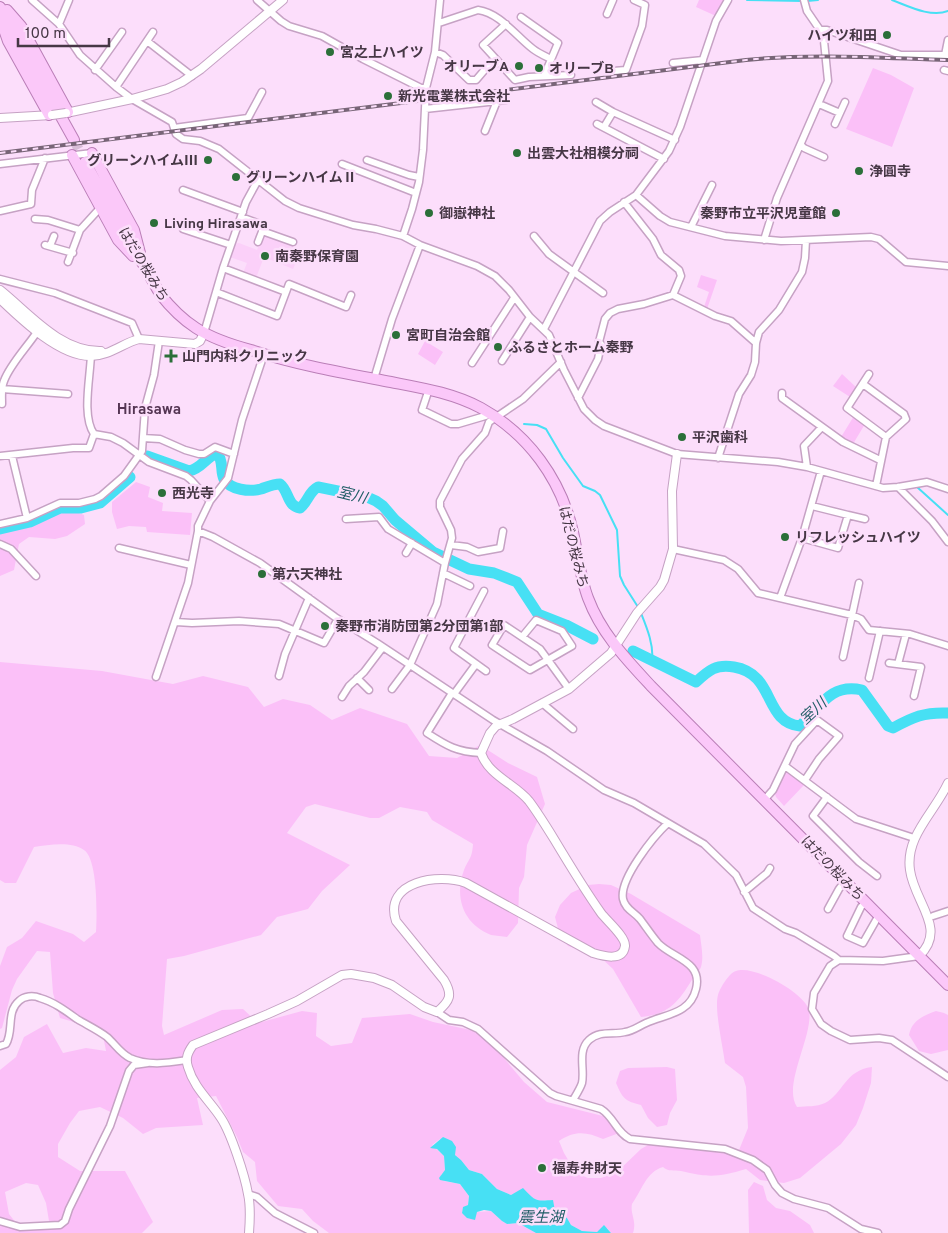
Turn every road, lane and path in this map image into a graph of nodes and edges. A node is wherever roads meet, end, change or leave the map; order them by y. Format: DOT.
graph roads {
  1 [pos="32,0"];
  2 [pos="257,0"];
  3 [pos="440,0"];
  4 [pos="613,0"];
  5 [pos="634,0"];
  6 [pos="728,0"];
  7 [pos="804,0"];
  8 [pos="68,1"];
  9 [pos="281,1"];
  10 [pos="0,6"];
  11 [pos="271,11"];
  12 [pos="607,14"];
  13 [pos="521,17"];
  14 [pos="0,18"];
  15 [pos="439,23"];
  16 [pos="59,24"];
  17 [pos="506,24"];
  18 [pos="820,30"];
  19 [pos="122,32"];
  20 [pos="153,32"];
  21 [pos="948,40"];
  22 [pos="147,41"];
  23 [pos="558,43"];
  24 [pos="566,46"];
  25 [pos="435,52"];
  26 [pos="946,55"];
  27 [pos="494,59"];
  28 [pos="550,59"];
  29 [pos="703,60"];
  30 [pos="673,64"];
  31 [pos="95,70"];
  32 [pos="613,72"];
  33 [pos="570,75"];
  34 [pos="192,76"];
  35 [pos="544,76"];
  36 [pos="116,87"];
  37 [pos="426,88"];
  38 [pos="262,92"];
  39 [pos="132,99"];
  40 [pos="506,100"];
  41 [pos="497,101"];
  42 [pos="596,102"];
  43 [pos="845,102"];
  44 [pos="819,104"];
  45 [pos="425,109"];
  46 [pos="67,112"];
  47 [pos="613,112"];
  48 [pos="840,113"];
  49 [pos="51,115"];
  50 [pos="0,118"];
  51 [pos="597,124"];
  52 [pos="835,124"];
  53 [pos="604,127"];
  54 [pos="174,128"];
  55 [pos="485,131"];
  56 [pos="74,140"];
  57 [pos="674,140"];
  58 [pos="800,145"];
  59 [pos="72,155"];
  60 [pos="88,157"];
  61 [pos="824,157"];
  62 [pos="46,158"];
  63 [pos="664,159"];
  64 [pos="367,160"];
  65 [pos="0,164"];
  66 [pos="342,164"];
  67 [pos="419,177"];
  68 [pos="258,180"];
  69 [pos="712,185"];
  70 [pos="183,190"];
  71 [pos="416,193"];
  72 [pos="636,195"];
  73 [pos="624,202"];
  74 [pos="100,208"];
  75 [pos="0,211"];
  76 [pos="242,215"];
  77 [pos="36,219"];
  78 [pos="690,227"];
  79 [pos="183,229"];
  80 [pos="80,230"];
  81 [pos="262,230"];
  82 [pos="54,236"];
  83 [pos="402,236"];
  84 [pos="534,236"];
  85 [pos="290,239"];
  86 [pos="764,240"];
  87 [pos="806,240"];
  88 [pos="258,242"];
  89 [pos="231,245"];
  90 [pos="420,245"];
  91 [pos="73,253"];
  92 [pos="68,262"];
  93 [pos="142,263"];
  94 [pos="948,266"];
  95 [pos="223,268"];
  96 [pos="574,271"];
  97 [pos="0,279"];
  98 [pos="600,288"];
  99 [pos="0,290"];
  100 [pos="216,292"];
  101 [pos="286,292"];
  102 [pos="351,295"];
  103 [pos="673,295"];
  104 [pos="514,298"];
  105 [pos="0,299"];
  106 [pos="530,317"];
  107 [pos="39,329"];
  108 [pos="544,329"];
  109 [pos="204,333"];
  110 [pos="139,339"];
  111 [pos="159,341"];
  112 [pos="756,343"];
  113 [pos="91,353"];
  114 [pos="264,354"];
  115 [pos="502,361"];
  116 [pos="561,362"];
  117 [pos="472,363"];
  118 [pos="869,374"];
  119 [pos="374,379"];
  120 [pos="863,384"];
  121 [pos="429,389"];
  122 [pos="2,390"];
  123 [pos="782,393"];
  124 [pos="68,394"];
  125 [pos="578,398"];
  126 [pos="2,404"];
  127 [pos="494,416"];
  128 [pos="821,428"];
  129 [pos="94,434"];
  130 [pos="886,436"];
  131 [pos="143,438"];
  132 [pos="234,454"];
  133 [pos="677,454"];
  134 [pos="0,456"];
  135 [pos="12,456"];
  136 [pos="139,456"];
  137 [pos="718,458"];
  138 [pos="880,460"];
  139 [pos="807,467"];
  140 [pos="821,471"];
  141 [pos="876,486"];
  142 [pos="898,487"];
  143 [pos="948,489"];
  144 [pos="210,501"];
  145 [pos="812,506"];
  146 [pos="848,515"];
  147 [pos="26,518"];
  148 [pos="346,519"];
  149 [pos="865,519"];
  150 [pos="0,524"];
  151 [pos="198,531"];
  152 [pos="503,531"];
  153 [pos="802,538"];
  154 [pos="948,542"];
  155 [pos="412,543"];
  156 [pos="0,544"];
  157 [pos="451,545"];
  158 [pos="119,548"];
  159 [pos="673,550"];
  160 [pos="406,553"];
  161 [pos="446,559"];
  162 [pos="191,565"];
  163 [pos="443,573"];
  164 [pos="36,576"];
  165 [pos="859,584"];
  166 [pos="470,586"];
  167 [pos="484,591"];
  168 [pos="309,598"];
  169 [pos="780,598"];
  170 [pos="852,615"];
  171 [pos="338,619"];
  172 [pos="176,622"];
  173 [pos="296,630"];
  174 [pos="880,631"];
  175 [pos="906,634"];
  176 [pos="522,636"];
  177 [pos="948,646"];
  178 [pos="383,647"];
  179 [pos="616,647"];
  180 [pos="843,657"];
  181 [pos="548,660"];
  182 [pos="890,663"];
  183 [pos="476,664"];
  184 [pos="898,664"];
  185 [pos="410,665"];
  186 [pos="486,672"];
  187 [pos="279,676"];
  188 [pos="156,678"];
  189 [pos="357,678"];
  190 [pos="870,678"];
  191 [pos="392,689"];
  192 [pos="568,689"];
  193 [pos="369,690"];
  194 [pos="453,694"];
  195 [pos="914,696"];
  196 [pos="342,697"];
  197 [pos="542,703"];
  198 [pos="502,724"];
  199 [pos="564,732"];
  200 [pos="481,753"];
  201 [pos="785,766"];
  202 [pos="805,780"];
  203 [pos="948,783"];
  204 [pos="827,797"];
  205 [pos="765,800"];
  206 [pos="668,823"];
  207 [pos="914,838"];
  208 [pos="769,872"];
  209 [pos="877,876"];
  210 [pos="845,881"];
  211 [pos="744,892"];
  212 [pos="866,902"];
  213 [pos="828,909"];
  214 [pos="948,911"];
  215 [pos="879,915"];
  216 [pos="933,916"];
  217 [pos="919,956"];
  218 [pos="839,960"];
  219 [pos="948,985"];
  220 [pos="437,1012"];
  221 [pos="0,1046"];
  222 [pos="186,1060"];
  223 [pos="148,1062"];
  224 [pos="948,1078"];
  225 [pos="573,1100"];
  226 [pos="248,1194"];
  227 [pos="0,1221"];
  228 [pos="249,1233"];
  229 [pos="314,1233"];
  230 [pos="878,1233"];
  1 -- 16 [label="street"];
  2 -- 11 [label="street"];
  3 -- 15 [label="street"];
  4 -- 12 [label="street"];
  5 -- 32 [label="street"];
  6 -- 29 [label="street"];
  7 -- 18 [label="street"];
  8 -- 16 [label="street"];
  9 -- 11 [label="street"];
  10 -- 46 [label="main road"];
  10 -- 56 [label="main road"];
  11 -- 34 [label="street"];
  11 -- 37 [label="street"];
  13 -- 23 [label="street"];
  14 -- 49 [label="main road"];
  15 -- 17 [label="street"];
  15 -- 25 [label="street"];
  16 -- 31 [label="street"];
  17 -- 27 [label="street"];
  17 -- 28 [label="street"];
  18 -- 26 [label="street"];
  18 -- 44 [label="street"];
  19 -- 31 [label="street"];
  20 -- 22 [label="street"];
  21 -- 26 [label="street"];
  22 -- 34 [label="street"];
  22 -- 36 [label="street"];
  23 -- 24 [label="street"];
  23 -- 28 [label="street"];
  25 -- 27 [label="street"];
  25 -- 37 [label="street"];
  27 -- 35 [label="street"];
  28 -- 35 [label="street"];
  29 -- 30 [label="street"];
  29 -- 57 [label="street"];
  31 -- 36 [label="street"];
  33 -- 35 [label="street"];
  34 -- 39 [label="street"];
  36 -- 39 [label="street"];
  37 -- 45 [label="street"];
  38 -- 54 [label="street"];
  39 -- 46 [label="street"];
  39 -- 54 [label="street"];
  40 -- 41 [label="street"];
  41 -- 45 [label="street"];
  41 -- 55 [label="street"];
  42 -- 47 [label="street"];
  43 -- 48 [label="street"];
  44 -- 48 [label="street"];
  44 -- 58 [label="street"];
  45 -- 67 [label="street"];
  46 -- 49 [label="street, bridge"];
  47 -- 53 [label="street"];
  47 -- 57 [label="street"];
  48 -- 52 [label="street"];
  49 -- 50 [label="street"];
  51 -- 53 [label="street"];
  53 -- 63 [label="street"];
  54 -- 68 [label="street"];
  57 -- 63 [label="street"];
  58 -- 61 [label="street"];
  58 -- 86 [label="street"];
  59 -- 60 [label="street"];
  59 -- 62 [label="street"];
  59 -- 74 [label="main road"];
  60 -- 93 [label="main road"];
  62 -- 65 [label="street"];
  62 -- 75 [label="street"];
  63 -- 72 [label="street"];
  64 -- 67 [label="street"];
  66 -- 71 [label="street"];
  67 -- 71 [label="street"];
  68 -- 76 [label="street"];
  68 -- 83 [label="street"];
  69 -- 78 [label="street"];
  70 -- 76 [label="street"];
  71 -- 83 [label="street"];
  72 -- 73 [label="street"];
  72 -- 78 [label="street"];
  73 -- 96 [label="street"];
  73 -- 103 [label="street"];
  74 -- 80 [label="street"];
  74 -- 93 [label="main road"];
  76 -- 81 [label="street"];
  76 -- 89 [label="street"];
  77 -- 80 [label="street"];
  78 -- 86 [label="street"];
  79 -- 89 [label="street"];
  80 -- 91 [label="street"];
  81 -- 85 [label="street"];
  81 -- 88 [label="street"];
  82 -- 91 [label="street"];
  83 -- 90 [label="street"];
  84 -- 96 [label="street"];
  86 -- 87 [label="street"];
  87 -- 94 [label="street"];
  87 -- 112 [label="street"];
  89 -- 95 [label="street"];
  90 -- 104 [label="street"];
  90 -- 119 [label="street"];
  91 -- 92 [label="street"];
  93 -- 109 [label="main road, はだの桜みち"];
  95 -- 100 [label="street"];
  95 -- 101 [label="street"];
  96 -- 98 [label="street"];
  96 -- 108 [label="street"];
  97 -- 110 [label="street"];
  99 -- 107 [label="street"];
  100 -- 101 [label="street"];
  100 -- 109 [label="street"];
  101 -- 102 [label="street"];
  103 -- 112 [label="street"];
  103 -- 125 [label="street"];
  104 -- 106 [label="street"];
  104 -- 117 [label="street"];
  105 -- 107 [label="street"];
  106 -- 108 [label="street"];
  106 -- 115 [label="street"];
  107 -- 113 [label="street"];
  107 -- 122 [label="street"];
  108 -- 116 [label="street"];
  109 -- 111 [label="street"];
  109 -- 114 [label="main road, はだの桜みち"];
  110 -- 111 [label="street"];
  110 -- 113 [label="street"];
  111 -- 131 [label="street"];
  112 -- 137 [label="street"];
  113 -- 129 [label="street"];
  114 -- 119 [label="main road, はだの桜みち"];
  114 -- 132 [label="street"];
  116 -- 125 [label="street"];
  116 -- 127 [label="street"];
  118 -- 120 [label="street"];
  119 -- 121 [label="main road, はだの桜みち"];
  120 -- 130 [label="street"];
  120 -- 130 [label="street"];
  121 -- 127 [label="main road, はだの桜みち"];
  121 -- 127 [label="street"];
  122 -- 124 [label="street"];
  122 -- 126 [label="street"];
  123 -- 128 [label="street"];
  125 -- 133 [label="street"];
  127 -- 157 [label="street"];
  127 -- 179 [label="main road, はだの桜みち"];
  128 -- 138 [label="street"];
  128 -- 139 [label="street"];
  129 -- 135 [label="street"];
  129 -- 136 [label="street"];
  130 -- 138 [label="street"];
  131 -- 132 [label="street"];
  131 -- 136 [label="street"];
  132 -- 144 [label="street"];
  133 -- 137 [label="street"];
  133 -- 159 [label="street"];
  134 -- 135 [label="street"];
  135 -- 147 [label="street"];
  136 -- 144 [label="street"];
  136 -- 147 [label="street"];
  137 -- 139 [label="street"];
  138 -- 141 [label="street"];
  139 -- 140 [label="street"];
  140 -- 141 [label="street"];
  140 -- 145 [label="street"];
  141 -- 142 [label="street"];
  142 -- 143 [label="street"];
  142 -- 154 [label="street"];
  144 -- 151 [label="street"];
  145 -- 146 [label="street"];
  145 -- 153 [label="street"];
  146 -- 149 [label="street"];
  146 -- 153 [label="street"];
  147 -- 150 [label="street"];
  148 -- 155 [label="street"];
  151 -- 162 [label="street"];
  151 -- 168 [label="street"];
  152 -- 157 [label="street"];
  153 -- 169 [label="street"];
  155 -- 160 [label="street"];
  155 -- 161 [label="street"];
  156 -- 164 [label="street"];
  157 -- 161 [label="street"];
  158 -- 162 [label="street"];
  159 -- 169 [label="street"];
  159 -- 179 [label="street"];
  161 -- 163 [label="street"];
  162 -- 172 [label="street"];
  163 -- 166 [label="street"];
  163 -- 185 [label="street"];
  165 -- 170 [label="street"];
  167 -- 183 [label="street"];
  168 -- 171 [label="street"];
  168 -- 173 [label="street"];
  169 -- 170 [label="street"];
  170 -- 174 [label="street"];
  170 -- 180 [label="street"];
  171 -- 173 [label="street"];
  171 -- 178 [label="street"];
  172 -- 173 [label="street"];
  172 -- 188 [label="street"];
  173 -- 187 [label="street"];
  174 -- 175 [label="street"];
  174 -- 190 [label="street"];
  175 -- 177 [label="street"];
  175 -- 184 [label="street"];
  176 -- 181 [label="street"];
  176 -- 181 [label="street"];
  176 -- 181 [label="street"];
  178 -- 185 [label="street"];
  178 -- 189 [label="street"];
  179 -- 192 [label="street"];
  179 -- 205 [label="main road, はだの桜みち"];
  181 -- 192 [label="street"];
  182 -- 184 [label="street"];
  183 -- 186 [label="street"];
  183 -- 194 [label="street"];
  184 -- 195 [label="street"];
  185 -- 191 [label="street"];
  185 -- 194 [label="street"];
  189 -- 193 [label="street"];
  189 -- 196 [label="street"];
  192 -- 197 [label="street"];
  194 -- 198 [label="street"];
  194 -- 200 [label="street"];
  197 -- 198 [label="street"];
  197 -- 199 [label="street"];
  198 -- 200 [label="street"];
  198 -- 206 [label="street"];
  200 -- 220 [label="street"];
  201 -- 202 [label="street"];
  201 -- 202 [label="street"];
  201 -- 205 [label="street"];
  202 -- 204 [label="street"];
  203 -- 207 [label="street"];
  204 -- 207 [label="street"];
  204 -- 209 [label="street"];
  205 -- 210 [label="main road, はだの桜みち"];
  206 -- 211 [label="street"];
  206 -- 225 [label="street"];
  207 -- 216 [label="street"];
  208 -- 211 [label="street"];
  210 -- 212 [label="main road, はだの桜みち"];
  210 -- 213 [label="street"];
  211 -- 218 [label="street"];
  212 -- 215 [label="main road, はだの桜みち"];
  212 -- 215 [label="street"];
  214 -- 216 [label="street"];
  215 -- 217 [label="main road, はだの桜みち"];
  216 -- 217 [label="street"];
  217 -- 218 [label="street"];
  217 -- 219 [label="main road, はだの桜みち"];
  218 -- 224 [label="street"];
  220 -- 222 [label="street"];
  220 -- 225 [label="street"];
  221 -- 223 [label="street"];
  222 -- 223 [label="street"];
  222 -- 226 [label="street"];
  223 -- 227 [label="street"];
  225 -- 230 [label="street"];
  226 -- 228 [label="street"];
  226 -- 229 [label="street"];
}
